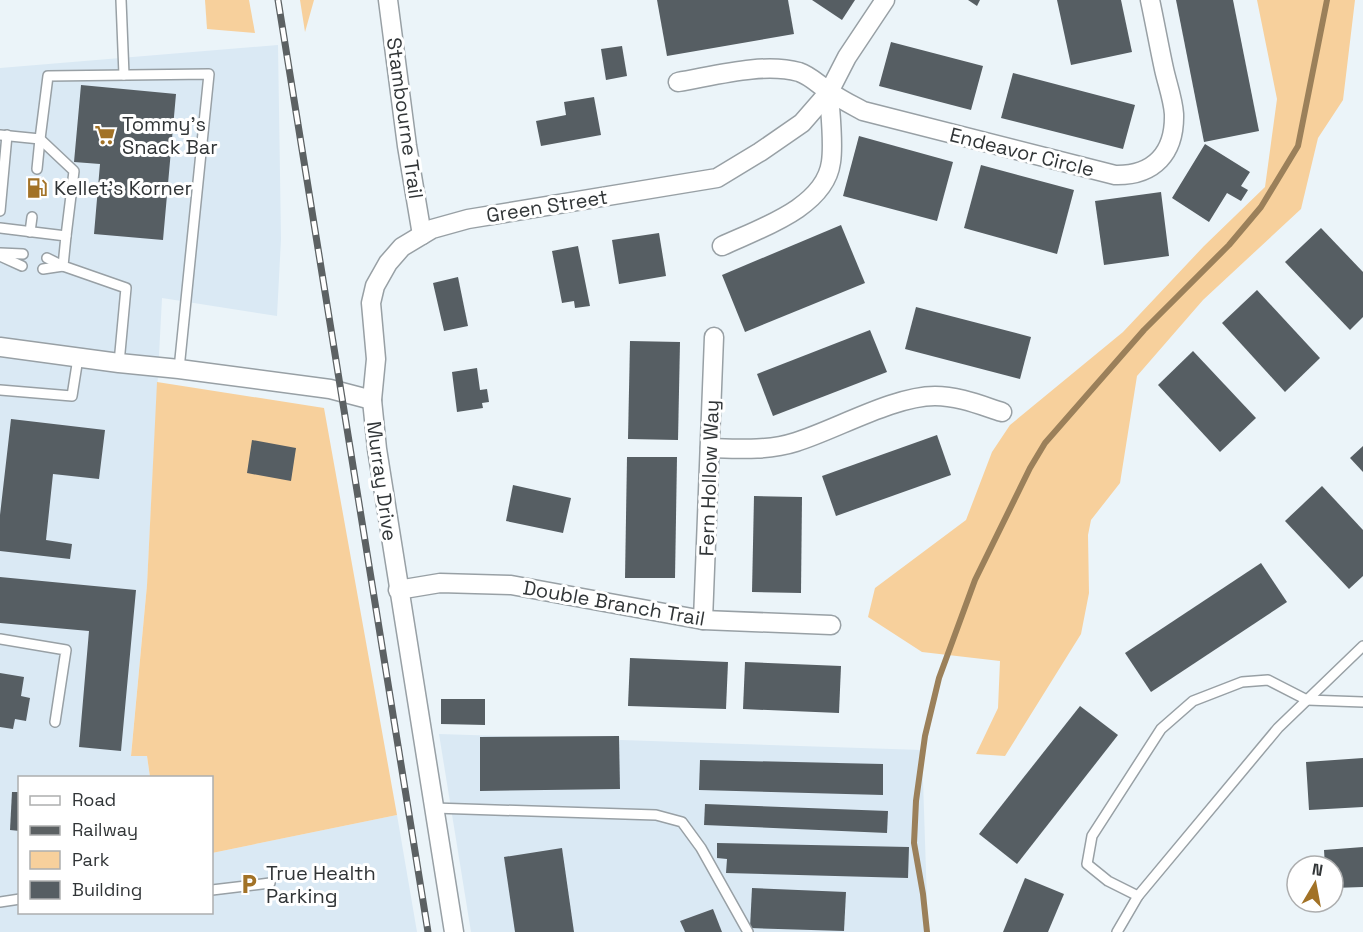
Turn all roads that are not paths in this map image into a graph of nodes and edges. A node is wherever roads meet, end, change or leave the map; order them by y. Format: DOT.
graph roads {
  1 [pos="121,0"];
  2 [pos="388,0"];
  3 [pos="885,0"];
  4 [pos="1150,0"];
  5 [pos="124,75"];
  6 [pos="678,82"];
  7 [pos="829,92"];
  8 [pos="4,135"];
  9 [pos="40,139"];
  10 [pos="37,169"];
  11 [pos="0,211"];
  12 [pos="32,217"];
  13 [pos="0,228"];
  14 [pos="30,232"];
  15 [pos="422,235"];
  16 [pos="66,236"];
  17 [pos="722,246"];
  18 [pos="0,254"];
  19 [pos="23,254"];
  20 [pos="47,258"];
  21 [pos="22,266"];
  22 [pos="63,266"];
  23 [pos="43,269"];
  24 [pos="714,337"];
  25 [pos="0,347"];
  26 [pos="78,358"];
  27 [pos="119,363"];
  28 [pos="179,369"];
  29 [pos="0,390"];
  30 [pos="372,400"];
  31 [pos="1002,412"];
  32 [pos="710,448"];
  33 [pos="398,590"];
  34 [pos="703,620"];
  35 [pos="831,625"];
  36 [pos="0,639"];
  37 [pos="1363,646"];
  38 [pos="1307,700"];
  39 [pos="1363,702"];
  40 [pos="55,722"];
  41 [pos="434,808"];
  42 [pos="270,883"];
  43 [pos="213,890"];
  44 [pos="1138,896"];
  45 [pos="18,898"];
  46 [pos="0,902"];
  47 [pos="454,932"];
  48 [pos="748,932"];
  49 [pos="1117,932"];
  1 -- 5 [label="lane"];
  2 -- 15 [label="street, Stambourne Trail"];
  3 -- 7 [label="street"];
  4 -- 7 [label="street, Endeavor Circle"];
  5 -- 9 [label="lane"];
  5 -- 28 [label="lane"];
  6 -- 7 [label="street, Endeavor Circle"];
  7 -- 15 [label="street, Green Street"];
  7 -- 17 [label="street"];
  8 -- 9 [label="lane"];
  8 -- 11 [label="lane"];
  9 -- 10 [label="lane"];
  9 -- 16 [label="lane"];
  12 -- 14 [label="lane"];
  13 -- 14 [label="lane"];
  14 -- 16 [label="lane"];
  15 -- 30 [label="street, Green Street"];
  16 -- 22 [label="lane"];
  18 -- 19 [label="lane"];
  18 -- 21 [label="lane"];
  20 -- 22 [label="lane"];
  22 -- 23 [label="lane"];
  22 -- 27 [label="lane"];
  24 -- 32 [label="street, Fern Hollow Way"];
  25 -- 26 [label="street, Murray Drive"];
  26 -- 27 [label="street, Murray Drive"];
  26 -- 29 [label="lane"];
  27 -- 28 [label="street, Murray Drive"];
  28 -- 30 [label="street, Murray Drive"];
  30 -- 33 [label="street, Murray Drive"];
  31 -- 32 [label="street"];
  32 -- 34 [label="street, Fern Hollow Way"];
  33 -- 34 [label="street, Double Branch Trail"];
  33 -- 41 [label="street, Murray Drive"];
  34 -- 35 [label="street, Double Branch Trail"];
  36 -- 40 [label="lane"];
  37 -- 38 [label="lane"];
  38 -- 39 [label="lane"];
  38 -- 44 [label="lane"];
  38 -- 44 [label="lane"];
  41 -- 47 [label="street, Murray Drive"];
  41 -- 48 [label="lane"];
  42 -- 43 [label="lane"];
  44 -- 49 [label="lane"];
  45 -- 46 [label="lane"];
}
